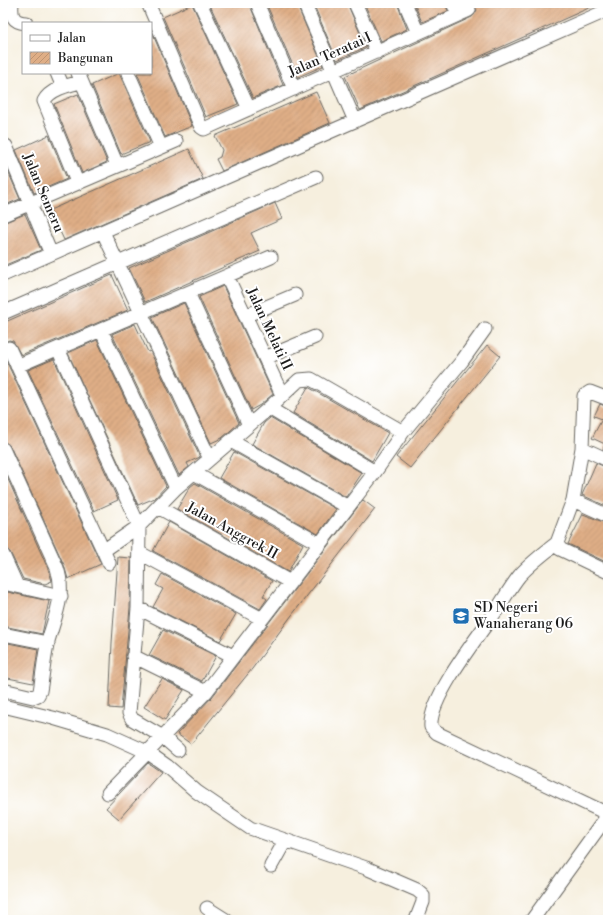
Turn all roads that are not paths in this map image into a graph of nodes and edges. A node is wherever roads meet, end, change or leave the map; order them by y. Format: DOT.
graph roads {
  1 [pos="12,3"];
  2 [pos="148,3"];
  3 [pos="200,3"];
  4 [pos="257,3"];
  5 [pos="304,3"];
  6 [pos="355,3"];
  7 [pos="405,3"];
  8 [pos="453,3"];
  9 [pos="608,10"];
  10 [pos="22,22"];
  11 [pos="418,33"];
  12 [pos="377,52"];
  13 [pos="333,72"];
  14 [pos="57,74"];
  15 [pos="128,74"];
  16 [pos="80,77"];
  17 [pos="63,87"];
  18 [pos="294,89"];
  19 [pos="249,109"];
  20 [pos="355,121"];
  21 [pos="176,141"];
  22 [pos="6,146"];
  23 [pos="161,147"];
  24 [pos="117,166"];
  25 [pos="316,176"];
  26 [pos="77,182"];
  27 [pos="30,202"];
  28 [pos="3,215"];
  29 [pos="105,236"];
  30 [pos="51,254"];
  31 [pos="115,257"];
  32 [pos="271,257"];
  33 [pos="3,275"];
  34 [pos="227,276"];
  35 [pos="188,293"];
  36 [pos="295,296"];
  37 [pos="3,313"];
  38 [pos="141,313"];
  39 [pos="245,316"];
  40 [pos="485,329"];
  41 [pos="101,330"];
  42 [pos="315,337"];
  43 [pos="9,348"];
  44 [pos="58,349"];
  45 [pos="265,358"];
  46 [pos="17,366"];
  47 [pos="282,395"];
  48 [pos="608,400"];
  49 [pos="269,408"];
  50 [pos="249,425"];
  51 [pos="402,432"];
  52 [pos="231,441"];
  53 [pos="582,448"];
  54 [pos="3,449"];
  55 [pos="210,459"];
  56 [pos="608,460"];
  57 [pos="375,472"];
  58 [pos="194,473"];
  59 [pos="176,488"];
  60 [pos="573,500"];
  61 [pos="158,507"];
  62 [pos="348,507"];
  63 [pos="608,516"];
  64 [pos="139,526"];
  65 [pos="557,543"];
  66 [pos="320,544"];
  67 [pos="103,551"];
  68 [pos="140,553"];
  69 [pos="3,555"];
  70 [pos="109,563"];
  71 [pos="608,572"];
  72 [pos="290,582"];
  73 [pos="3,583"];
  74 [pos="17,586"];
  75 [pos="61,596"];
  76 [pos="138,608"];
  77 [pos="262,619"];
  78 [pos="3,634"];
  79 [pos="48,642"];
  80 [pos="133,656"];
  81 [pos="233,656"];
  82 [pos="3,690"];
  83 [pos="206,692"];
  84 [pos="3,706"];
  85 [pos="163,737"];
  86 [pos="178,750"];
  87 [pos="147,752"];
  88 [pos="108,793"];
  89 [pos="608,814"];
  90 [pos="285,841"];
  91 [pos="271,866"];
  92 [pos="207,908"];
  93 [pos="226,920"];
  94 [pos="416,920"];
  95 [pos="532,920"];
  1 -- 10 [label="street"];
  2 -- 19 [label="street, Jalan Teratai I"];
  3 -- 19 [label="street"];
  4 -- 18 [label="street"];
  5 -- 13 [label="street"];
  6 -- 12 [label="street"];
  7 -- 11 [label="street"];
  8 -- 11 [label="street, Jalan Teratai I"];
  9 -- 20 [label="street"];
  11 -- 12 [label="street, Jalan Teratai I"];
  12 -- 13 [label="street, Jalan Teratai I"];
  13 -- 18 [label="street, Jalan Teratai I"];
  13 -- 20 [label="street"];
  14 -- 17 [label="street"];
  15 -- 23 [label="street"];
  16 -- 17 [label="street"];
  16 -- 24 [label="street"];
  17 -- 26 [label="street"];
  18 -- 19 [label="street, Jalan Teratai I"];
  20 -- 29 [label="street"];
  21 -- 23 [label="street"];
  22 -- 27 [label="street, Jalan Semeru"];
  23 -- 24 [label="street"];
  24 -- 26 [label="street"];
  25 -- 31 [label="street"];
  26 -- 27 [label="street"];
  27 -- 28 [label="street"];
  27 -- 30 [label="street, Jalan Semeru"];
  29 -- 30 [label="street"];
  29 -- 31 [label="street"];
  30 -- 33 [label="street"];
  31 -- 37 [label="street"];
  31 -- 38 [label="street"];
  32 -- 34 [label="street"];
  34 -- 35 [label="street"];
  34 -- 39 [label="street, Jalan Melati II"];
  35 -- 38 [label="street"];
  35 -- 50 [label="street"];
  36 -- 39 [label="street"];
  38 -- 41 [label="street"];
  38 -- 55 [label="street"];
  39 -- 45 [label="street, Jalan Melati II"];
  40 -- 51 [label="street"];
  41 -- 44 [label="street"];
  41 -- 59 [label="street"];
  42 -- 45 [label="street"];
  43 -- 46 [label="street"];
  44 -- 46 [label="street"];
  44 -- 64 [label="street"];
  45 -- 47 [label="street, Jalan Melati II"];
  46 -- 67 [label="street"];
  47 -- 49 [label="street"];
  47 -- 51 [label="street"];
  48 -- 53 [label="street"];
  49 -- 50 [label="street"];
  49 -- 57 [label="street"];
  50 -- 52 [label="street"];
  51 -- 57 [label="street"];
  52 -- 55 [label="street"];
  52 -- 62 [label="street"];
  53 -- 56 [label="street"];
  53 -- 60 [label="street"];
  54 -- 75 [label="street"];
  55 -- 58 [label="street"];
  57 -- 62 [label="street"];
  58 -- 59 [label="street"];
  58 -- 66 [label="street"];
  59 -- 61 [label="street"];
  60 -- 63 [label="street"];
  60 -- 65 [label="street"];
  61 -- 64 [label="street"];
  61 -- 72 [label="street, Jalan Anggrek II"];
  62 -- 66 [label="street"];
  64 -- 67 [label="street"];
  64 -- 68 [label="street"];
  65 -- 71 [label="street"];
  65 -- 89 [label="street"];
  66 -- 72 [label="street"];
  67 -- 70 [label="street"];
  68 -- 76 [label="street"];
  68 -- 77 [label="street"];
  69 -- 74 [label="street"];
  72 -- 77 [label="street"];
  73 -- 74 [label="street"];
  74 -- 75 [label="street"];
  75 -- 79 [label="street"];
  76 -- 80 [label="street"];
  76 -- 81 [label="street"];
  77 -- 81 [label="street"];
  78 -- 79 [label="street"];
  79 -- 82 [label="street"];
  80 -- 83 [label="street"];
  80 -- 85 [label="street"];
  81 -- 83 [label="street"];
  83 -- 85 [label="street"];
  84 -- 87 [label="street"];
  85 -- 86 [label="street"];
  85 -- 87 [label="street"];
  87 -- 88 [label="street"];
  87 -- 90 [label="street"];
  89 -- 95 [label="street"];
  90 -- 91 [label="street"];
  90 -- 94 [label="street"];
  92 -- 93 [label="street"];
}
